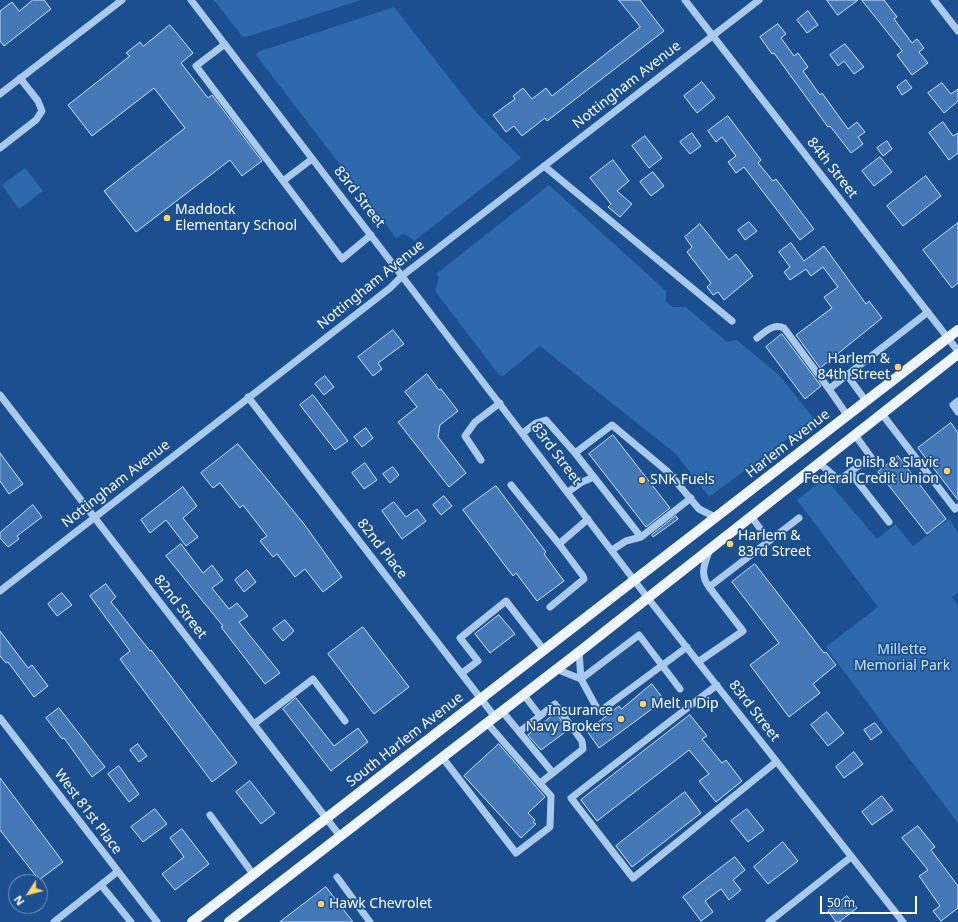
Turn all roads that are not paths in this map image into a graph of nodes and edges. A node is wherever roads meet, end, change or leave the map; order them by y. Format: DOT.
graph roads {
  1 [pos="122,0"];
  2 [pos="191,0"];
  3 [pos="684,0"];
  4 [pos="759,0"];
  5 [pos="934,0"];
  6 [pos="958,31"];
  7 [pos="712,36"];
  8 [pos="225,44"];
  9 [pos="20,78"];
  10 [pos="0,94"];
  11 [pos="0,148"];
  12 [pos="312,159"];
  13 [pos="544,166"];
  14 [pos="283,181"];
  15 [pos="371,235"];
  16 [pos="402,276"];
  17 [pos="928,312"];
  18 [pos="732,322"];
  19 [pos="958,330"];
  20 [pos="757,338"];
  21 [pos="948,338"];
  22 [pos="958,353"];
  23 [pos="847,375"];
  24 [pos="828,389"];
  25 [pos="0,395"];
  26 [pos="248,397"];
  27 [pos="866,401"];
  28 [pos="958,401"];
  29 [pos="500,403"];
  30 [pos="958,412"];
  31 [pos="882,414"];
  32 [pos="847,415"];
  33 [pos="523,433"];
  34 [pos="854,435"];
  35 [pos="575,453"];
  36 [pos="480,460"];
  37 [pos="820,463"];
  38 [pos="850,472"];
  39 [pos="594,477"];
  40 [pos="511,485"];
  41 [pos="568,492"];
  42 [pos="691,498"];
  43 [pos="958,507"];
  44 [pos="751,516"];
  45 [pos="94,517"];
  46 [pos="715,517"];
  47 [pos="588,518"];
  48 [pos="799,518"];
  49 [pos="889,522"];
  50 [pos="641,537"];
  51 [pos="769,541"];
  52 [pos="559,544"];
  53 [pos="710,548"];
  54 [pos="612,550"];
  55 [pos="634,580"];
  56 [pos="709,587"];
  57 [pos="0,591"];
  58 [pos="647,597"];
  59 [pos="550,607"];
  60 [pos="687,647"];
  61 [pos="544,650"];
  62 [pos="579,652"];
  63 [pos="698,662"];
  64 [pos="662,665"];
  65 [pos="556,669"];
  66 [pos="462,673"];
  67 [pos="581,679"];
  68 [pos="717,685"];
  69 [pos="680,689"];
  70 [pos="524,695"];
  71 [pos="481,699"];
  72 [pos="540,716"];
  73 [pos="495,717"];
  74 [pos="0,718"];
  75 [pos="345,721"];
  76 [pos="254,724"];
  77 [pos="519,732"];
  78 [pos="442,758"];
  79 [pos="776,762"];
  80 [pos="553,773"];
  81 [pos="540,783"];
  82 [pos="210,815"];
  83 [pos="326,818"];
  84 [pos="340,836"];
  85 [pos="851,857"];
  86 [pos="117,872"];
  87 [pos="254,874"];
  88 [pos="337,876"];
  89 [pos="101,885"];
  90 [pos="54,922"];
  91 [pos="131,922"];
  92 [pos="157,922"];
  93 [pos="192,922"];
  94 [pos="229,922"];
  95 [pos="370,922"];
  96 [pos="769,922"];
  97 [pos="903,922"];
  1 -- 9 [label="street"];
  2 -- 8 [label="street, 83rd Street"];
  3 -- 7 [label="street, 84th Street"];
  4 -- 7 [label="street, Nottingham Avenue"];
  5 -- 6 [label="street"];
  7 -- 13 [label="street, Nottingham Avenue"];
  7 -- 17 [label="street, 84th Street"];
  8 -- 12 [label="street, 83rd Street"];
  8 -- 14 [label="street"];
  9 -- 10 [label="street"];
  9 -- 11 [label="street"];
  12 -- 14 [label="street"];
  12 -- 15 [label="street, 83rd Street"];
  13 -- 16 [label="street, Nottingham Avenue"];
  13 -- 18 [label="street"];
  14 -- 15 [label="street"];
  15 -- 16 [label="street, 83rd Street"];
  16 -- 26 [label="street, Nottingham Avenue"];
  16 -- 29 [label="street, 83rd Street"];
  17 -- 21 [label="street, 84th Street"];
  17 -- 23 [label="street"];
  19 -- 21 [label="main road, Harlem Avenue"];
  20 -- 24 [label="street"];
  21 -- 22 [label="street, 84th Street"];
  21 -- 27 [label="main road, Harlem Avenue"];
  22 -- 31 [label="main road"];
  23 -- 24 [label="street"];
  23 -- 27 [label="street"];
  24 -- 32 [label="street"];
  25 -- 45 [label="street, 82nd Street"];
  26 -- 45 [label="street, Nottingham Avenue"];
  26 -- 66 [label="street, 82nd Place"];
  27 -- 32 [label="main road, Harlem Avenue"];
  28 -- 30 [label="street"];
  29 -- 33 [label="street, 83rd Street"];
  29 -- 36 [label="street"];
  31 -- 34 [label="main road"];
  31 -- 43 [label="street"];
  32 -- 46 [label="main road, Harlem Avenue"];
  33 -- 35 [label="street"];
  33 -- 41 [label="street, 83rd Street"];
  34 -- 37 [label="main road"];
  34 -- 38 [label="street"];
  35 -- 39 [label="street"];
  35 -- 42 [label="street"];
  37 -- 38 [label="street"];
  37 -- 44 [label="main road"];
  38 -- 49 [label="street"];
  39 -- 41 [label="street"];
  39 -- 50 [label="street"];
  40 -- 52 [label="street"];
  41 -- 47 [label="street, 83rd Street"];
  42 -- 46 [label="street"];
  42 -- 50 [label="street"];
  44 -- 51 [label="street"];
  44 -- 53 [label="main road"];
  45 -- 57 [label="street, Nottingham Avenue"];
  45 -- 76 [label="street, 82nd Street"];
  46 -- 55 [label="main road, Harlem Avenue"];
  47 -- 52 [label="street"];
  47 -- 54 [label="street, 83rd Street"];
  48 -- 51 [label="street"];
  50 -- 54 [label="street"];
  51 -- 56 [label="street"];
  52 -- 59 [label="street"];
  53 -- 56 [label="street"];
  53 -- 58 [label="main road"];
  54 -- 55 [label="street, 83rd Street"];
  55 -- 58 [label="street, 83rd Street"];
  55 -- 61 [label="main road, South Harlem Avenue"];
  56 -- 63 [label="street"];
  58 -- 60 [label="street, 83rd Street"];
  58 -- 62 [label="main road"];
  60 -- 63 [label="street, 83rd Street"];
  60 -- 64 [label="street"];
  61 -- 66 [label="street"];
  61 -- 71 [label="main road, South Harlem Avenue"];
  62 -- 65 [label="main road"];
  62 -- 67 [label="street"];
  63 -- 68 [label="street, 83rd Street"];
  64 -- 67 [label="street"];
  64 -- 67 [label="street"];
  64 -- 69 [label="street"];
  65 -- 67 [label="street"];
  65 -- 70 [label="main road"];
  66 -- 71 [label="street, 82nd Place"];
  68 -- 79 [label="street, 83rd Street"];
  68 -- 79 [label="street"];
  70 -- 72 [label="street"];
  70 -- 73 [label="main road"];
  71 -- 73 [label="street, 82nd Place"];
  71 -- 83 [label="main road, South Harlem Avenue"];
  72 -- 77 [label="street"];
  72 -- 80 [label="street"];
  73 -- 77 [label="street"];
  73 -- 78 [label="main road"];
  73 -- 81 [label="street"];
  74 -- 86 [label="street, West 81st Place"];
  75 -- 76 [label="street"];
  76 -- 83 [label="street, 82nd Street"];
  77 -- 80 [label="street"];
  78 -- 81 [label="street"];
  78 -- 84 [label="main road"];
  79 -- 85 [label="street, 83rd Street"];
  80 -- 81 [label="street"];
  82 -- 87 [label="street"];
  83 -- 84 [label="street, 82nd Street"];
  83 -- 87 [label="main road, South Harlem Avenue"];
  84 -- 94 [label="main road"];
  85 -- 96 [label="street"];
  85 -- 97 [label="street, 83rd Street"];
  86 -- 89 [label="street"];
  86 -- 92 [label="street, West 81st Place"];
  87 -- 93 [label="main road, South Harlem Avenue"];
  88 -- 95 [label="street"];
  89 -- 90 [label="street"];
  89 -- 91 [label="street"];
}
